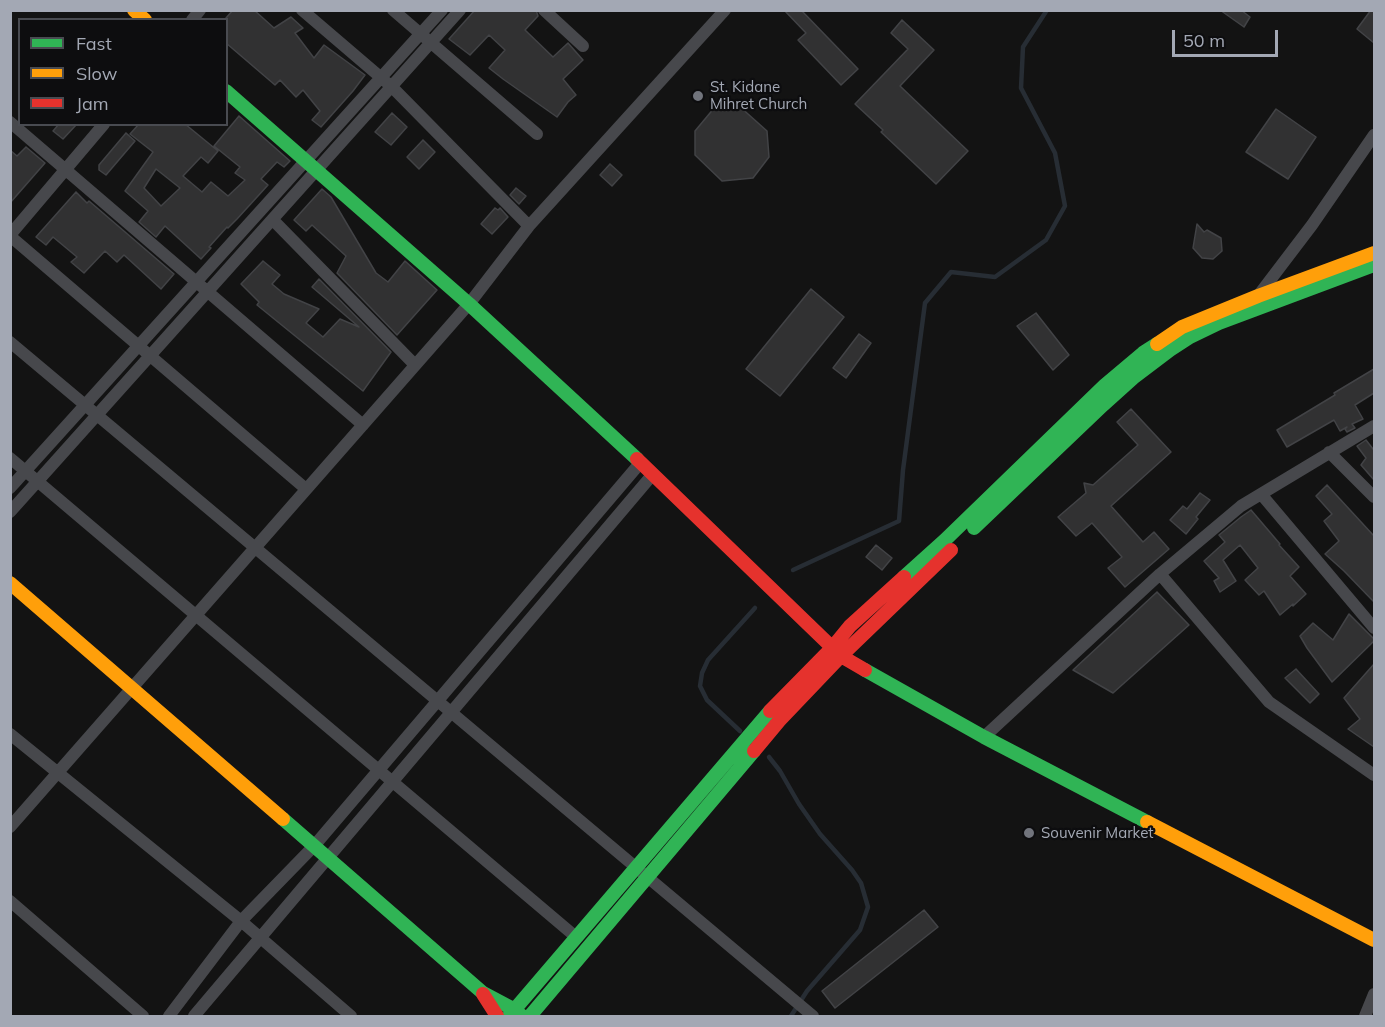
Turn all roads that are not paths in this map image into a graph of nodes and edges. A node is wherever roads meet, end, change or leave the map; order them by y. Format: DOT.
graph roads {
  1 [pos="302,10"];
  2 [pos="393,10"];
  3 [pos="442,10"];
  4 [pos="460,10"];
  5 [pos="544,10"];
  6 [pos="725,10"];
  7 [pos="421,34"];
  8 [pos="431,43"];
  9 [pos="584,46"];
  10 [pos="381,78"];
  11 [pos="392,87"];
  12 [pos="228,93"];
  13 [pos="10,122"];
  14 [pos="102,126"];
  15 [pos="537,134"];
  16 [pos="1374,135"];
  17 [pos="311,166"];
  18 [pos="66,170"];
  19 [pos="273,220"];
  20 [pos="528,226"];
  21 [pos="10,236"];
  22 [pos="1374,253"];
  23 [pos="1374,265"];
  24 [pos="197,282"];
  25 [pos="208,292"];
  26 [pos="1257,296"];
  27 [pos="469,304"];
  28 [pos="10,342"];
  29 [pos="139,346"];
  30 [pos="151,357"];
  31 [pos="415,365"];
  32 [pos="86,405"];
  33 [pos="98,415"];
  34 [pos="363,425"];
  35 [pos="1374,426"];
  36 [pos="1054,442"];
  37 [pos="1329,452"];
  38 [pos="10,458"];
  39 [pos="640,462"];
  40 [pos="26,471"];
  41 [pos="653,474"];
  42 [pos="39,481"];
  43 [pos="10,488"];
  44 [pos="306,489"];
  45 [pos="1261,494"];
  46 [pos="1374,497"];
  47 [pos="10,512"];
  48 [pos="255,548"];
  49 [pos="1160,574"];
  50 [pos="10,583"];
  51 [pos="196,615"];
  52 [pos="1374,628"];
  53 [pos="836,652"];
  54 [pos="132,688"];
  55 [pos="438,701"];
  56 [pos="452,713"];
  57 [pos="10,734"];
  58 [pos="984,737"];
  59 [pos="745,749"];
  60 [pos="379,770"];
  61 [pos="58,773"];
  62 [pos="1374,775"];
  63 [pos="393,782"];
  64 [pos="10,827"];
  65 [pos="314,846"];
  66 [pos="328,859"];
  67 [pos="635,867"];
  68 [pos="647,877"];
  69 [pos="10,901"];
  70 [pos="241,921"];
  71 [pos="260,938"];
  72 [pos="576,938"];
  73 [pos="1374,940"];
  74 [pos="483,993"];
  75 [pos="1374,994"];
  76 [pos="516,1014"];
  77 [pos="810,1014"];
  78 [pos="143,1017"];
  79 [pos="169,1017"];
  80 [pos="194,1017"];
  81 [pos="351,1017"];
  82 [pos="497,1017"];
  83 [pos="530,1017"];
  84 [pos="1365,1017"];
  1 -- 10 [label="street"];
  2 -- 7 [label="street"];
  3 -- 7 [label="street"];
  4 -- 8 [label="street"];
  5 -- 9 [label="street"];
  6 -- 20 [label="street"];
  7 -- 8 [label="street"];
  7 -- 10 [label="street"];
  8 -- 11 [label="street"];
  8 -- 15 [label="street"];
  10 -- 11 [label="street"];
  10 -- 17 [label="street"];
  11 -- 17 [label="street"];
  11 -- 20 [label="street"];
  12 -- 17 [label="street"];
  13 -- 18 [label="street"];
  14 -- 18 [label="street"];
  16 -- 26 [label="street"];
  17 -- 19 [label="street"];
  17 -- 24 [label="street"];
  17 -- 27 [label="street"];
  18 -- 21 [label="street"];
  18 -- 24 [label="street"];
  19 -- 25 [label="street"];
  19 -- 31 [label="street"];
  20 -- 27 [label="street"];
  21 -- 29 [label="street"];
  22 -- 26 [label="street"];
  23 -- 36 [label="street"];
  24 -- 25 [label="street"];
  24 -- 29 [label="street"];
  25 -- 30 [label="street"];
  25 -- 34 [label="street"];
  26 -- 36 [label="street"];
  27 -- 31 [label="street"];
  27 -- 39 [label="street"];
  28 -- 32 [label="street"];
  29 -- 30 [label="street"];
  29 -- 32 [label="street"];
  30 -- 33 [label="street"];
  30 -- 44 [label="street"];
  31 -- 34 [label="street"];
  32 -- 33 [label="street"];
  32 -- 40 [label="street"];
  33 -- 42 [label="street"];
  33 -- 48 [label="street"];
  34 -- 44 [label="street"];
  35 -- 37 [label="street"];
  36 -- 53 [label="street"];
  37 -- 45 [label="street"];
  37 -- 46 [label="street"];
  38 -- 40 [label="street"];
  39 -- 41 [label="street"];
  39 -- 55 [label="street"];
  40 -- 42 [label="street"];
  40 -- 43 [label="street"];
  41 -- 53 [label="street"];
  41 -- 56 [label="street"];
  42 -- 47 [label="street"];
  42 -- 51 [label="street"];
  44 -- 48 [label="street"];
  45 -- 49 [label="street"];
  45 -- 52 [label="street"];
  48 -- 51 [label="street"];
  48 -- 55 [label="street"];
  49 -- 58 [label="street"];
  49 -- 62 [label="street"];
  50 -- 54 [label="street"];
  51 -- 54 [label="street"];
  51 -- 60 [label="street"];
  53 -- 58 [label="street"];
  53 -- 59 [label="street"];
  54 -- 61 [label="street"];
  54 -- 65 [label="street"];
  55 -- 56 [label="street"];
  55 -- 60 [label="street"];
  56 -- 63 [label="street"];
  56 -- 67 [label="street"];
  57 -- 61 [label="street"];
  58 -- 73 [label="street"];
  59 -- 67 [label="street"];
  59 -- 68 [label="street"];
  60 -- 63 [label="street"];
  60 -- 65 [label="street"];
  61 -- 64 [label="street"];
  61 -- 70 [label="street"];
  63 -- 66 [label="street"];
  63 -- 72 [label="street"];
  65 -- 66 [label="street"];
  65 -- 70 [label="street"];
  66 -- 71 [label="street"];
  66 -- 74 [label="street"];
  67 -- 68 [label="street"];
  67 -- 72 [label="street"];
  68 -- 77 [label="street"];
  68 -- 83 [label="street"];
  69 -- 78 [label="street"];
  70 -- 71 [label="street"];
  70 -- 79 [label="street"];
  71 -- 80 [label="street"];
  71 -- 81 [label="street"];
  72 -- 76 [label="street"];
  74 -- 76 [label="street"];
  74 -- 82 [label="street"];
  75 -- 84 [label="street"];
}
